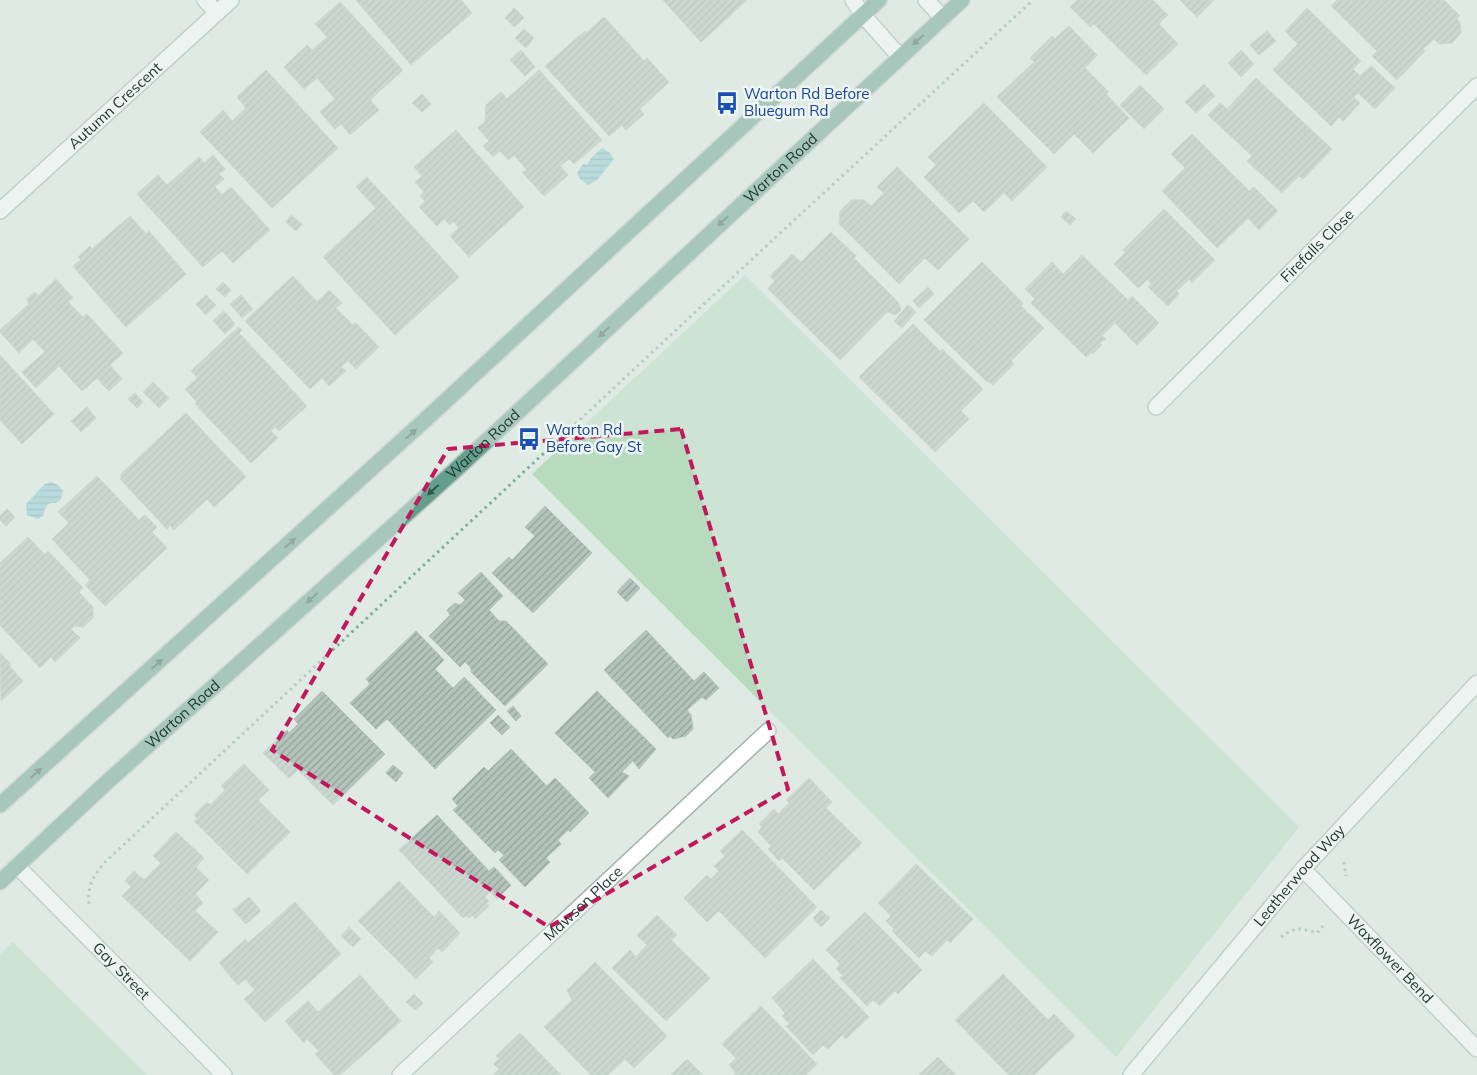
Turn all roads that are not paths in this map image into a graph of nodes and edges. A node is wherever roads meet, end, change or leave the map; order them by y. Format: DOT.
graph roads {
  1 [pos="205,0"];
  2 [pos="231,0"];
  3 [pos="853,0"];
  4 [pos="879,0"];
  5 [pos="926,0"];
  6 [pos="962,0"];
  7 [pos="217,13"];
  8 [pos="863,16"];
  9 [pos="943,18"];
  10 [pos="900,57"];
  11 [pos="1477,86"];
  12 [pos="0,211"];
  13 [pos="1156,407"];
  14 [pos="1477,682"];
  15 [pos="768,732"];
  16 [pos="0,805"];
  17 [pos="17,866"];
  18 [pos="1303,869"];
  19 [pos="0,882"];
  20 [pos="1477,1049"];
  21 [pos="224,1075"];
  22 [pos="400,1075"];
  23 [pos="1131,1075"];
  1 -- 7 [label="street"];
  2 -- 7 [label="street, Autumn Crescent"];
  3 -- 8 [label="street"];
  4 -- 8 [label="main road"];
  5 -- 9 [label="street"];
  6 -- 9 [label="main road, Warton Road"];
  7 -- 12 [label="street, Autumn Crescent"];
  8 -- 10 [label="street"];
  16 -- 8 [label="main road, one-way"];
  9 -- 10 [label="main road, Warton Road, one-way"];
  10 -- 17 [label="main road, Warton Road, one-way"];
  11 -- 13 [label="street, Firefalls Close"];
  14 -- 18 [label="street, Leatherwood Way"];
  15 -- 22 [label="street, Mawson Place"];
  17 -- 19 [label="main road, Warton Road"];
  17 -- 21 [label="street, Gay Street"];
  18 -- 20 [label="street, Waxflower Bend"];
  18 -- 23 [label="street, Leatherwood Way"];
}
